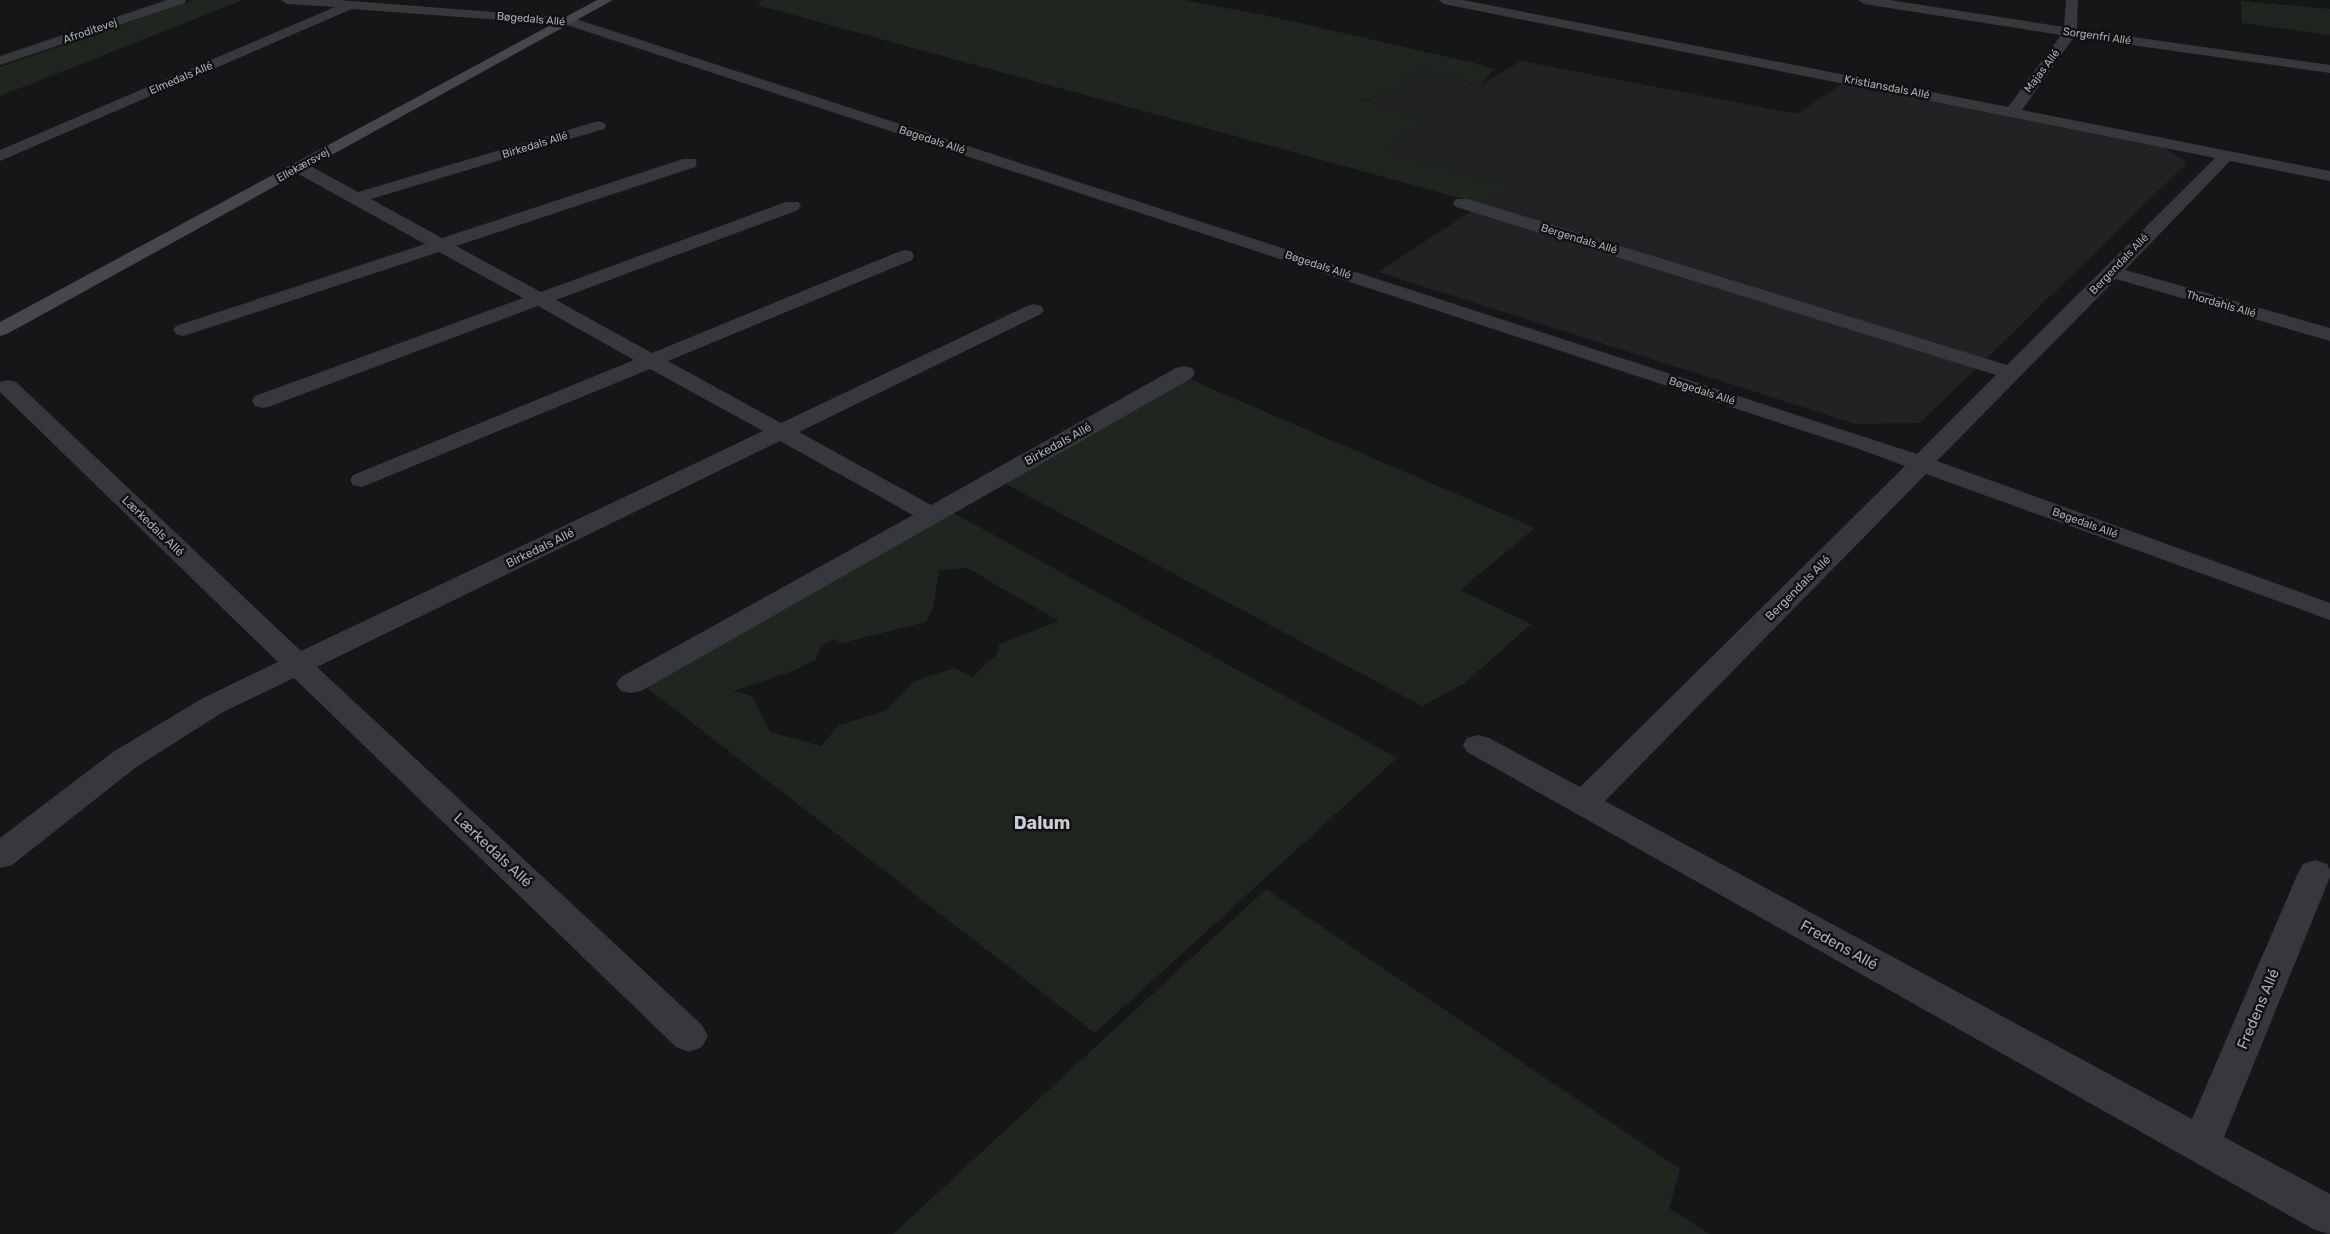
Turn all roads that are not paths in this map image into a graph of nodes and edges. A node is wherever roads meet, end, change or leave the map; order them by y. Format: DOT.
graph roads {
  1 [pos="180,0"];
  2 [pos="287,0"];
  3 [pos="607,0"];
  4 [pos="1444,0"];
  5 [pos="1864,0"];
  6 [pos="2072,0"];
  7 [pos="356,3"];
  8 [pos="568,21"];
  9 [pos="2070,32"];
  10 [pos="0,61"];
  11 [pos="2330,69"];
  12 [pos="2013,112"];
  13 [pos="598,126"];
  14 [pos="2225,154"];
  15 [pos="0,156"];
  16 [pos="689,163"];
  17 [pos="299,167"];
  18 [pos="2330,176"];
  19 [pos="357,198"];
  20 [pos="1462,204"];
  21 [pos="792,206"];
  22 [pos="442,245"];
  23 [pos="906,256"];
  24 [pos="2111,272"];
  25 [pos="540,299"];
  26 [pos="1034,310"];
  27 [pos="0,330"];
  28 [pos="183,330"];
  29 [pos="2330,335"];
  30 [pos="651,359"];
  31 [pos="1184,373"];
  32 [pos="2012,373"];
  33 [pos="8,387"];
  34 [pos="263,401"];
  35 [pos="782,432"];
  36 [pos="1923,463"];
  37 [pos="362,480"];
  38 [pos="932,515"];
  39 [pos="2330,612"];
  40 [pos="297,664"];
  41 [pos="631,684"];
  42 [pos="1478,745"];
  43 [pos="1584,803"];
  44 [pos="0,856"];
  45 [pos="2315,873"];
  46 [pos="689,1036"];
  47 [pos="2201,1145"];
  48 [pos="2330,1216"];
  1 -- 10 [label="street, Afroditevej"];
  2 -- 7 [label="street, Bøgedals Allé"];
  3 -- 8 [label="street, Ellekærsvej"];
  4 -- 12 [label="street, Kristiansdals Allé"];
  5 -- 9 [label="street, Sorgenfri Allé"];
  6 -- 9 [label="street"];
  7 -- 8 [label="street, Bøgedals Allé"];
  7 -- 15 [label="street, Elmedals Allé"];
  8 -- 17 [label="street, Ellekærsvej"];
  8 -- 36 [label="street, Bøgedals Allé"];
  9 -- 11 [label="street, Sorgenfri Allé"];
  9 -- 12 [label="street, Majas Allé"];
  12 -- 14 [label="street, Kristiansdals Allé"];
  13 -- 19 [label="street, Birkedals Allé"];
  14 -- 18 [label="street, Kristiansdals Allé"];
  14 -- 24 [label="street, Bergendals Allé"];
  16 -- 22 [label="street"];
  17 -- 19 [label="street"];
  17 -- 27 [label="street, Ellekærsvej"];
  19 -- 22 [label="street"];
  20 -- 32 [label="street, Bergendals Allé"];
  21 -- 25 [label="street"];
  22 -- 25 [label="street"];
  22 -- 28 [label="street"];
  23 -- 30 [label="street"];
  24 -- 29 [label="street, Thordahls Allé"];
  24 -- 32 [label="street, Bergendals Allé"];
  25 -- 30 [label="street"];
  25 -- 34 [label="street"];
  26 -- 35 [label="street, Birkedals Allé"];
  30 -- 35 [label="street"];
  30 -- 37 [label="street"];
  31 -- 38 [label="street, Birkedals Allé"];
  32 -- 36 [label="street, Bergendals Allé"];
  33 -- 40 [label="street, Lærkedals Allé"];
  35 -- 38 [label="street"];
  35 -- 40 [label="street, Birkedals Allé"];
  36 -- 39 [label="street, Bøgedals Allé"];
  36 -- 43 [label="street, Bergendals Allé"];
  38 -- 41 [label="street, Birkedals Allé"];
  40 -- 44 [label="street"];
  40 -- 46 [label="street, Lærkedals Allé"];
  42 -- 43 [label="street, Fredens Allé"];
  43 -- 47 [label="street, Fredens Allé"];
  45 -- 47 [label="street, Fredens Allé"];
  47 -- 48 [label="street, Fredens Allé"];
}
